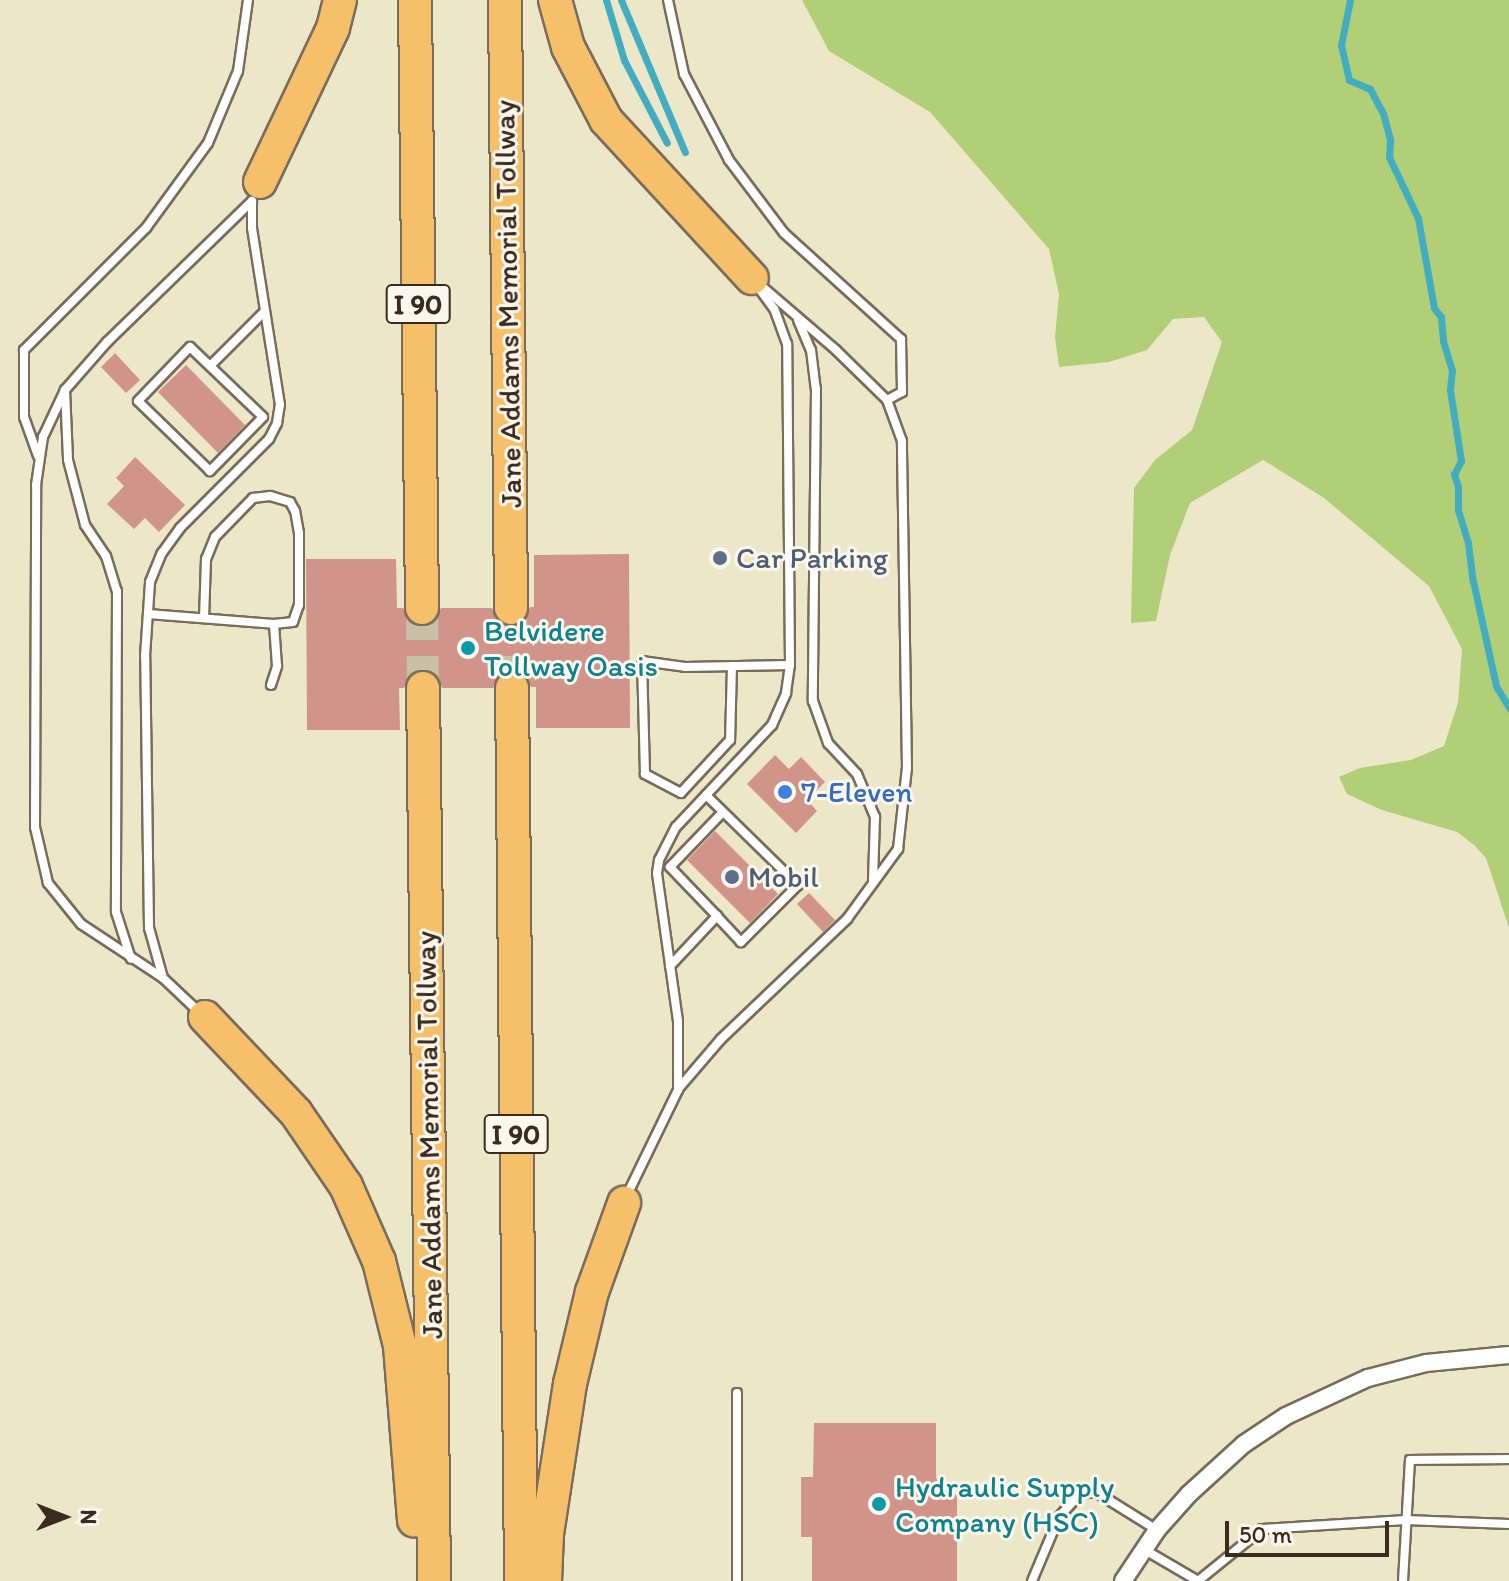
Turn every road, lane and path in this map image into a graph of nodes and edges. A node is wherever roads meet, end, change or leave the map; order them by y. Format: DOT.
graph roads {
  1 [pos="248,0"];
  2 [pos="340,0"];
  3 [pos="415,0"];
  4 [pos="505,0"];
  5 [pos="555,0"];
  6 [pos="668,0"];
  7 [pos="256,192"];
  8 [pos="752,278"];
  9 [pos="264,312"];
  10 [pos="797,317"];
  11 [pos="210,366"];
  12 [pos="65,390"];
  13 [pos="887,400"];
  14 [pos="39,460"];
  15 [pos="210,471"];
  16 [pos="224,485"];
  17 [pos="422,608"];
  18 [pos="511,608"];
  19 [pos="148,614"];
  20 [pos="204,618"];
  21 [pos="274,624"];
  22 [pos="790,665"];
  23 [pos="732,666"];
  24 [pos="271,685"];
  25 [pos="423,688"];
  26 [pos="512,688"];
  27 [pos="706,795"];
  28 [pos="723,812"];
  29 [pos="873,883"];
  30 [pos="717,916"];
  31 [pos="131,959"];
  32 [pos="670,966"];
  33 [pos="163,978"];
  34 [pos="205,1017"];
  35 [pos="678,1090"];
  36 [pos="624,1203"];
  37 [pos="1509,1355"];
  38 [pos="737,1393"];
  39 [pos="1509,1459"];
  40 [pos="1406,1520"];
  41 [pos="1509,1524"];
  42 [pos="1157,1530"];
  43 [pos="1144,1550"];
  44 [pos="417,1581"];
  45 [pos="434,1581"];
  46 [pos="521,1581"];
  47 [pos="545,1581"];
  48 [pos="737,1581"];
  49 [pos="1032,1581"];
  50 [pos="1123,1581"];
  51 [pos="1198,1581"];
  52 [pos="1403,1581"];
  1 -- 14 [label="lane"];
  2 -- 7 [label="highway"];
  3 -- 17 [label="highway, I 90"];
  4 -- 18 [label="highway, Jane Addams Memorial Tollway"];
  5 -- 8 [label="highway"];
  6 -- 13 [label="lane"];
  7 -- 9 [label="lane"];
  7 -- 12 [label="lane"];
  8 -- 10 [label="lane"];
  8 -- 22 [label="lane"];
  9 -- 11 [label="lane"];
  9 -- 16 [label="lane"];
  10 -- 13 [label="lane"];
  10 -- 29 [label="lane"];
  11 -- 15 [label="lane"];
  11 -- 15 [label="lane"];
  12 -- 14 [label="lane"];
  12 -- 31 [label="lane"];
  13 -- 29 [label="lane"];
  14 -- 31 [label="lane"];
  15 -- 16 [label="lane"];
  16 -- 19 [label="lane"];
  19 -- 20 [label="lane"];
  19 -- 33 [label="lane"];
  20 -- 21 [label="lane"];
  20 -- 21 [label="lane"];
  21 -- 24 [label="lane"];
  22 -- 23 [label="lane"];
  22 -- 27 [label="lane"];
  23 -- 23 [label="lane"];
  25 -- 45 [label="highway, Jane Addams Memorial Tollway"];
  26 -- 46 [label="highway, I 90"];
  27 -- 28 [label="lane"];
  27 -- 32 [label="lane"];
  28 -- 30 [label="lane"];
  28 -- 30 [label="lane"];
  29 -- 35 [label="lane"];
  30 -- 32 [label="lane"];
  31 -- 33 [label="lane"];
  32 -- 35 [label="lane"];
  33 -- 34 [label="lane"];
  34 -- 44 [label="highway"];
  35 -- 36 [label="lane"];
  36 -- 47 [label="highway"];
  37 -- 42 [label="street"];
  38 -- 48 [label="lane"];
  39 -- 40 [label="lane"];
  40 -- 41 [label="lane"];
  40 -- 51 [label="lane"];
  40 -- 52 [label="lane"];
  42 -- 43 [label="street"];
  42 -- 49 [label="lane"];
  43 -- 50 [label="street"];
  43 -- 51 [label="lane"];
}
